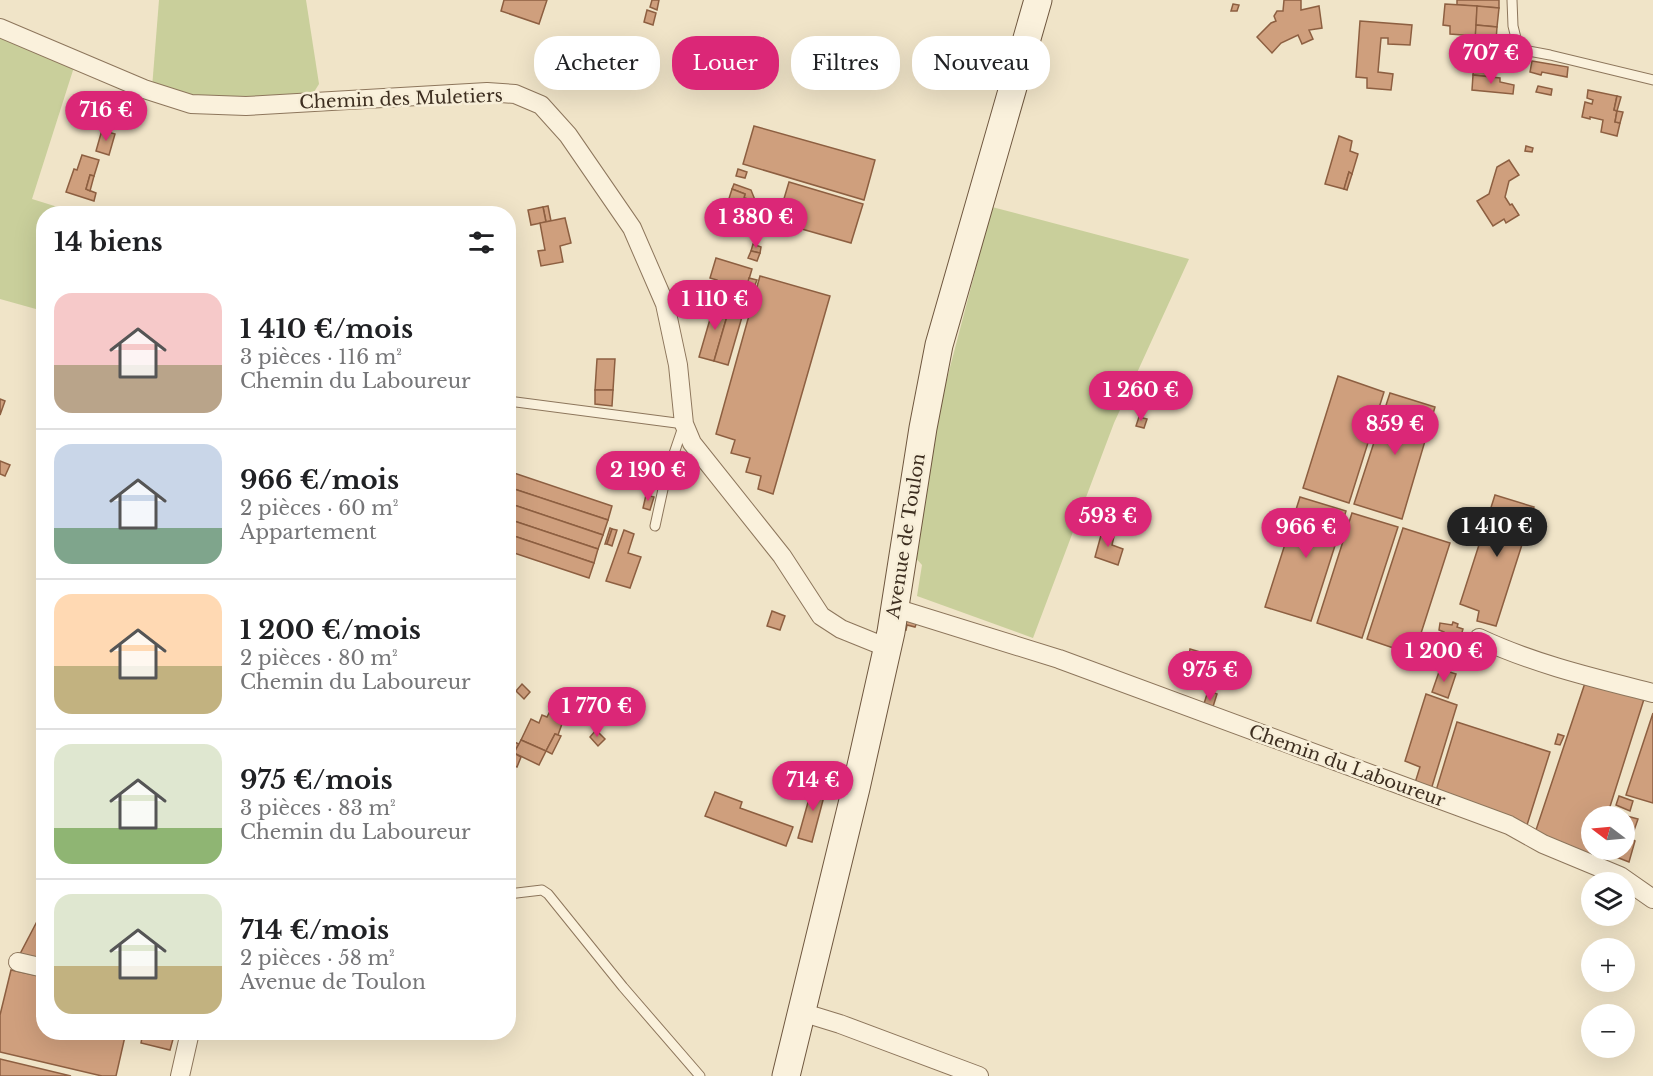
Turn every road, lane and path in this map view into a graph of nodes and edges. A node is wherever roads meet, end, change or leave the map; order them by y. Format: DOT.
graph roads {
  1 [pos="1038,0"];
  2 [pos="1512,0"];
  3 [pos="0,28"];
  4 [pos="1653,80"];
  5 [pos="516,402"];
  6 [pos="684,424"];
  7 [pos="655,526"];
  8 [pos="895,609"];
  9 [pos="1479,638"];
  10 [pos="888,648"];
  11 [pos="1653,693"];
  12 [pos="516,893"];
  13 [pos="1653,899"];
  14 [pos="18,962"];
  15 [pos="36,966"];
  16 [pos="801,1012"];
  17 [pos="188,1040"];
  18 [pos="180,1076"];
  19 [pos="700,1076"];
  20 [pos="786,1076"];
  21 [pos="979,1076"];
  1 -- 8 [label="main road, Avenue de Toulon"];
  2 -- 4 [label="lane"];
  3 -- 6 [label="street, Chemin des Muletiers"];
  5 -- 6 [label="lane"];
  6 -- 7 [label="lane"];
  6 -- 10 [label="street, Chemin des Muletiers"];
  8 -- 10 [label="main road, Avenue de Toulon"];
  8 -- 13 [label="street, Chemin du Laboureur"];
  9 -- 11 [label="street"];
  10 -- 16 [label="main road, Avenue de Toulon"];
  12 -- 19 [label="lane"];
  14 -- 15 [label="street"];
  16 -- 20 [label="main road, Avenue de Toulon"];
  16 -- 21 [label="street"];
  17 -- 18 [label="street"];
}
